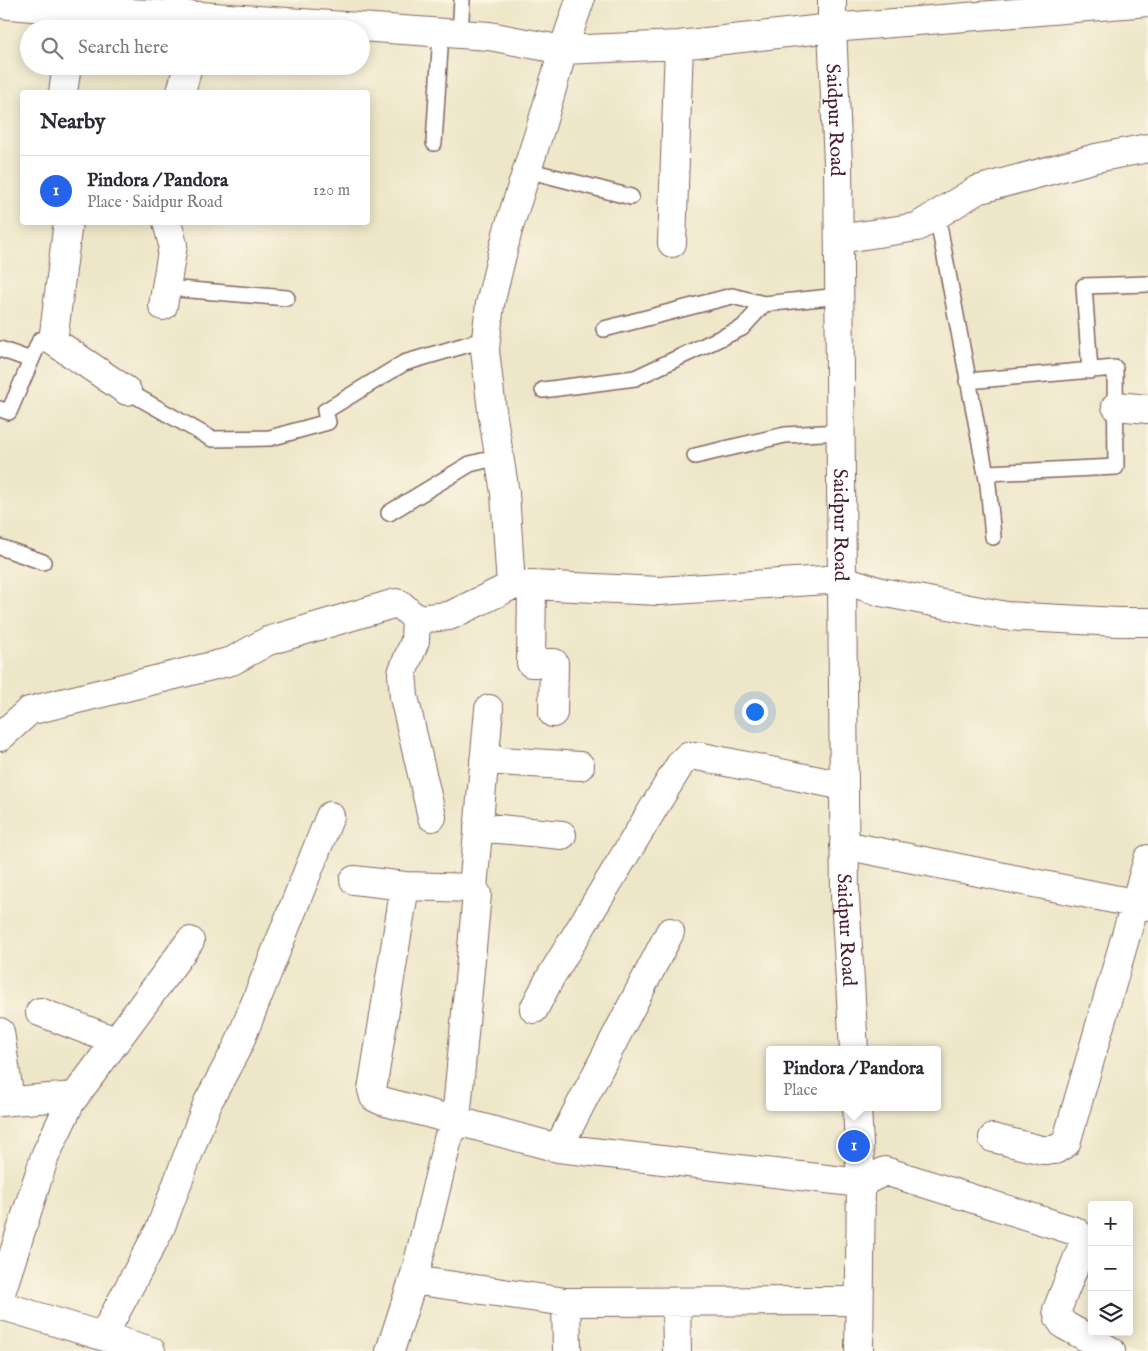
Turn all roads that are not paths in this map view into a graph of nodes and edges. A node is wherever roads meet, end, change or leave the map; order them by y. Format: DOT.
graph roads {
  1 [pos="462,0"];
  2 [pos="580,0"];
  3 [pos="832,0"];
  4 [pos="1148,2"];
  5 [pos="0,4"];
  6 [pos="75,13"];
  7 [pos="171,20"];
  8 [pos="832,28"];
  9 [pos="370,30"];
  10 [pos="450,33"];
  11 [pos="679,45"];
  12 [pos="563,50"];
  13 [pos="65,75"];
  14 [pos="186,75"];
  15 [pos="62,90"];
  16 [pos="182,90"];
  17 [pos="434,143"];
  18 [pos="1148,148"];
  19 [pos="527,170"];
  20 [pos="631,197"];
  21 [pos="937,215"];
  22 [pos="68,225"];
  23 [pos="168,225"];
  24 [pos="839,239"];
  25 [pos="672,243"];
  26 [pos="1148,284"];
  27 [pos="839,296"];
  28 [pos="165,297"];
  29 [pos="286,298"];
  30 [pos="764,304"];
  31 [pos="604,329"];
  32 [pos="486,339"];
  33 [pos="53,341"];
  34 [pos="0,349"];
  35 [pos="31,360"];
  36 [pos="1090,370"];
  37 [pos="968,381"];
  38 [pos="543,390"];
  39 [pos="127,391"];
  40 [pos="1116,406"];
  41 [pos="0,409"];
  42 [pos="1148,409"];
  43 [pos="840,432"];
  44 [pos="695,456"];
  45 [pos="499,457"];
  46 [pos="986,473"];
  47 [pos="389,514"];
  48 [pos="993,537"];
  49 [pos="0,546"];
  50 [pos="43,562"];
  51 [pos="841,580"];
  52 [pos="522,586"];
  53 [pos="416,619"];
  54 [pos="1148,622"];
  55 [pos="489,709"];
  56 [pos="552,713"];
  57 [pos="0,737"];
  58 [pos="484,760"];
  59 [pos="580,766"];
  60 [pos="844,786"];
  61 [pos="330,816"];
  62 [pos="432,817"];
  63 [pos="478,827"];
  64 [pos="562,835"];
  65 [pos="844,845"];
  66 [pos="1148,859"];
  67 [pos="354,880"];
  68 [pos="405,886"];
  69 [pos="472,888"];
  70 [pos="1141,905"];
  71 [pos="670,932"];
  72 [pos="190,941"];
  73 [pos="534,1009"];
  74 [pos="40,1012"];
  75 [pos="0,1032"];
  76 [pos="115,1041"];
  77 [pos="854,1046"];
  78 [pos="74,1096"];
  79 [pos="5,1102"];
  80 [pos="857,1111"];
  81 [pos="456,1120"];
  82 [pos="993,1138"];
  83 [pos="558,1148"];
  84 [pos="861,1183"];
  85 [pos="412,1280"];
  86 [pos="0,1296"];
  87 [pos="859,1300"];
  88 [pos="566,1302"];
  89 [pos="676,1302"];
  90 [pos="0,1305"];
  91 [pos="103,1336"];
  92 [pos="151,1351"];
  93 [pos="390,1351"];
  94 [pos="567,1351"];
  95 [pos="677,1351"];
  96 [pos="859,1351"];
  97 [pos="1111,1351"];
  1 -- 10 [label="lane"];
  2 -- 12 [label="street"];
  3 -- 8 [label="street, Saidpur Road"];
  4 -- 8 [label="street"];
  5 -- 6 [label="street"];
  6 -- 7 [label="street"];
  8 -- 11 [label="street"];
  8 -- 24 [label="street, Saidpur Road"];
  9 -- 10 [label="street"];
  10 -- 12 [label="street"];
  10 -- 17 [label="lane"];
  11 -- 12 [label="street"];
  11 -- 25 [label="street"];
  12 -- 19 [label="street"];
  13 -- 15 [label="street"];
  14 -- 16 [label="street"];
  18 -- 21 [label="street"];
  19 -- 20 [label="lane"];
  19 -- 32 [label="street"];
  21 -- 24 [label="street"];
  21 -- 37 [label="lane"];
  22 -- 33 [label="street"];
  23 -- 28 [label="street"];
  24 -- 27 [label="street, Saidpur Road"];
  26 -- 36 [label="lane"];
  27 -- 30 [label="lane"];
  27 -- 43 [label="street, Saidpur Road"];
  28 -- 29 [label="lane"];
  30 -- 31 [label="lane"];
  30 -- 38 [label="lane"];
  32 -- 39 [label="lane"];
  32 -- 45 [label="street"];
  33 -- 35 [label="lane"];
  33 -- 39 [label="street"];
  34 -- 35 [label="lane"];
  35 -- 41 [label="lane"];
  36 -- 37 [label="lane"];
  36 -- 40 [label="lane"];
  37 -- 46 [label="lane"];
  40 -- 42 [label="street"];
  40 -- 46 [label="lane"];
  43 -- 44 [label="lane"];
  43 -- 51 [label="street, Saidpur Road"];
  45 -- 47 [label="lane"];
  45 -- 52 [label="street"];
  46 -- 48 [label="lane"];
  49 -- 50 [label="lane"];
  51 -- 52 [label="street"];
  51 -- 54 [label="street"];
  51 -- 60 [label="street, Saidpur Road"];
  52 -- 53 [label="street"];
  52 -- 56 [label="street"];
  53 -- 57 [label="street"];
  53 -- 62 [label="street"];
  55 -- 58 [label="street"];
  58 -- 59 [label="street"];
  58 -- 63 [label="street"];
  60 -- 65 [label="street, Saidpur Road"];
  60 -- 73 [label="street"];
  61 -- 91 [label="street"];
  63 -- 64 [label="street"];
  63 -- 69 [label="street"];
  65 -- 70 [label="street"];
  65 -- 77 [label="street, Saidpur Road"];
  66 -- 70 [label="street"];
  67 -- 68 [label="street"];
  68 -- 69 [label="street"];
  68 -- 81 [label="street"];
  69 -- 81 [label="street"];
  70 -- 82 [label="street"];
  71 -- 83 [label="street"];
  72 -- 76 [label="street"];
  74 -- 76 [label="street"];
  75 -- 79 [label="street"];
  76 -- 78 [label="street"];
  78 -- 79 [label="street"];
  78 -- 86 [label="street"];
  80 -- 84 [label="street"];
  81 -- 83 [label="street"];
  81 -- 85 [label="street"];
  83 -- 84 [label="street"];
  84 -- 87 [label="street"];
  84 -- 97 [label="street"];
  85 -- 88 [label="street"];
  85 -- 93 [label="street"];
  87 -- 89 [label="street"];
  87 -- 96 [label="street"];
  88 -- 89 [label="street"];
  88 -- 94 [label="street"];
  89 -- 95 [label="street"];
  90 -- 91 [label="street"];
  91 -- 92 [label="street"];
}
